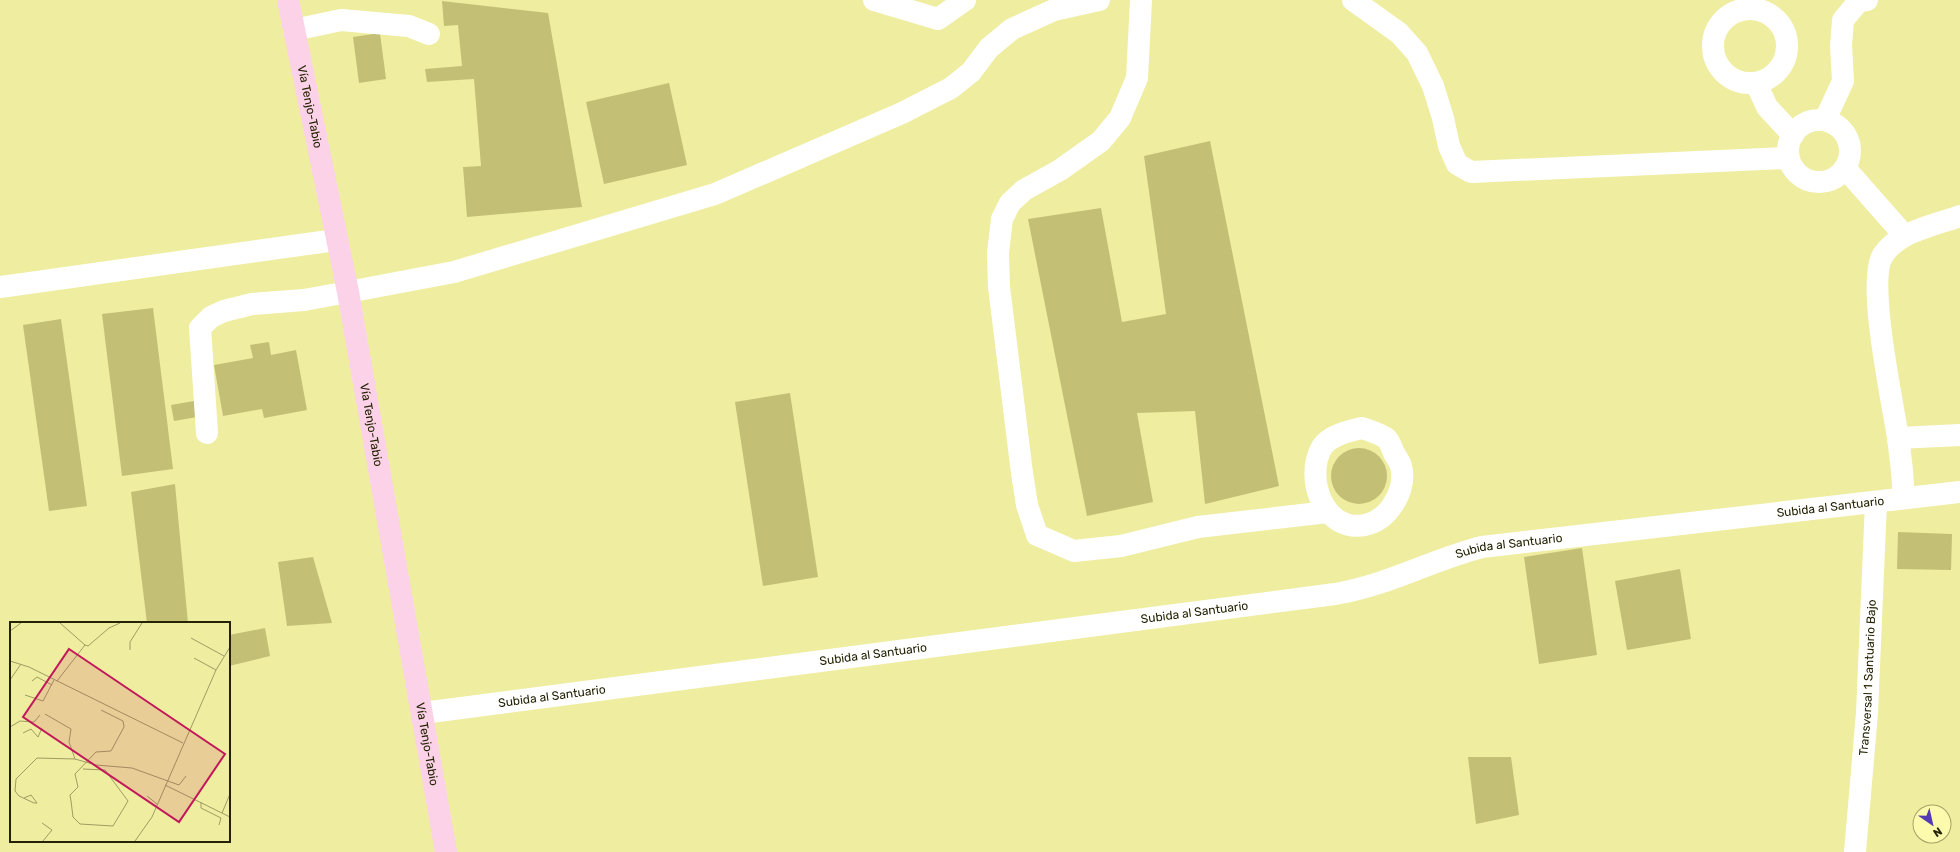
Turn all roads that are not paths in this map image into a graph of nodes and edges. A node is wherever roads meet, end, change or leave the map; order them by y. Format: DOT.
graph roads {
  1 [pos="288,0"];
  2 [pos="874,0"];
  3 [pos="965,0"];
  4 [pos="1099,0"];
  5 [pos="1141,0"];
  6 [pos="1353,0"];
  7 [pos="1867,0"];
  8 [pos="1730,7"];
  9 [pos="294,30"];
  10 [pos="429,34"];
  11 [pos="1756,82"];
  12 [pos="1825,120"];
  13 [pos="1792,135"];
  14 [pos="1788,158"];
  15 [pos="1845,168"];
  16 [pos="1960,216"];
  17 [pos="1904,235"];
  18 [pos="336,240"];
  19 [pos="0,287"];
  20 [pos="348,292"];
  21 [pos="207,433"];
  22 [pos="1960,435"];
  23 [pos="1898,438"];
  24 [pos="1960,492"];
  25 [pos="1904,498"];
  26 [pos="1876,502"];
  27 [pos="1328,512"];
  28 [pos="423,713"];
  29 [pos="446,852"];
  30 [pos="1855,852"];
  1 -- 9 [label="main road, Vía Tenjo-Tabio"];
  2 -- 3 [label="street"];
  4 -- 20 [label="street"];
  5 -- 27 [label="street"];
  6 -- 14 [label="street"];
  7 -- 12 [label="street"];
  8 -- 11 [label="street"];
  8 -- 11 [label="street"];
  9 -- 10 [label="street"];
  9 -- 18 [label="main road, Vía Tenjo-Tabio"];
  11 -- 13 [label="street"];
  12 -- 13 [label="street"];
  12 -- 15 [label="street"];
  13 -- 14 [label="street"];
  14 -- 15 [label="street"];
  15 -- 17 [label="street"];
  16 -- 17 [label="street"];
  17 -- 23 [label="street"];
  18 -- 19 [label="street"];
  18 -- 20 [label="main road, Vía Tenjo-Tabio"];
  20 -- 21 [label="street"];
  20 -- 28 [label="main road, Vía Tenjo-Tabio"];
  22 -- 23 [label="street"];
  23 -- 25 [label="street"];
  24 -- 25 [label="street, Subida al Santuario"];
  25 -- 26 [label="street, Subida al Santuario"];
  26 -- 28 [label="street, Subida al Santuario"];
  26 -- 30 [label="street, Transversal 1 Santuario Bajo"];
  27 -- 27 [label="street"];
  28 -- 29 [label="main road, Vía Tenjo-Tabio"];
}
